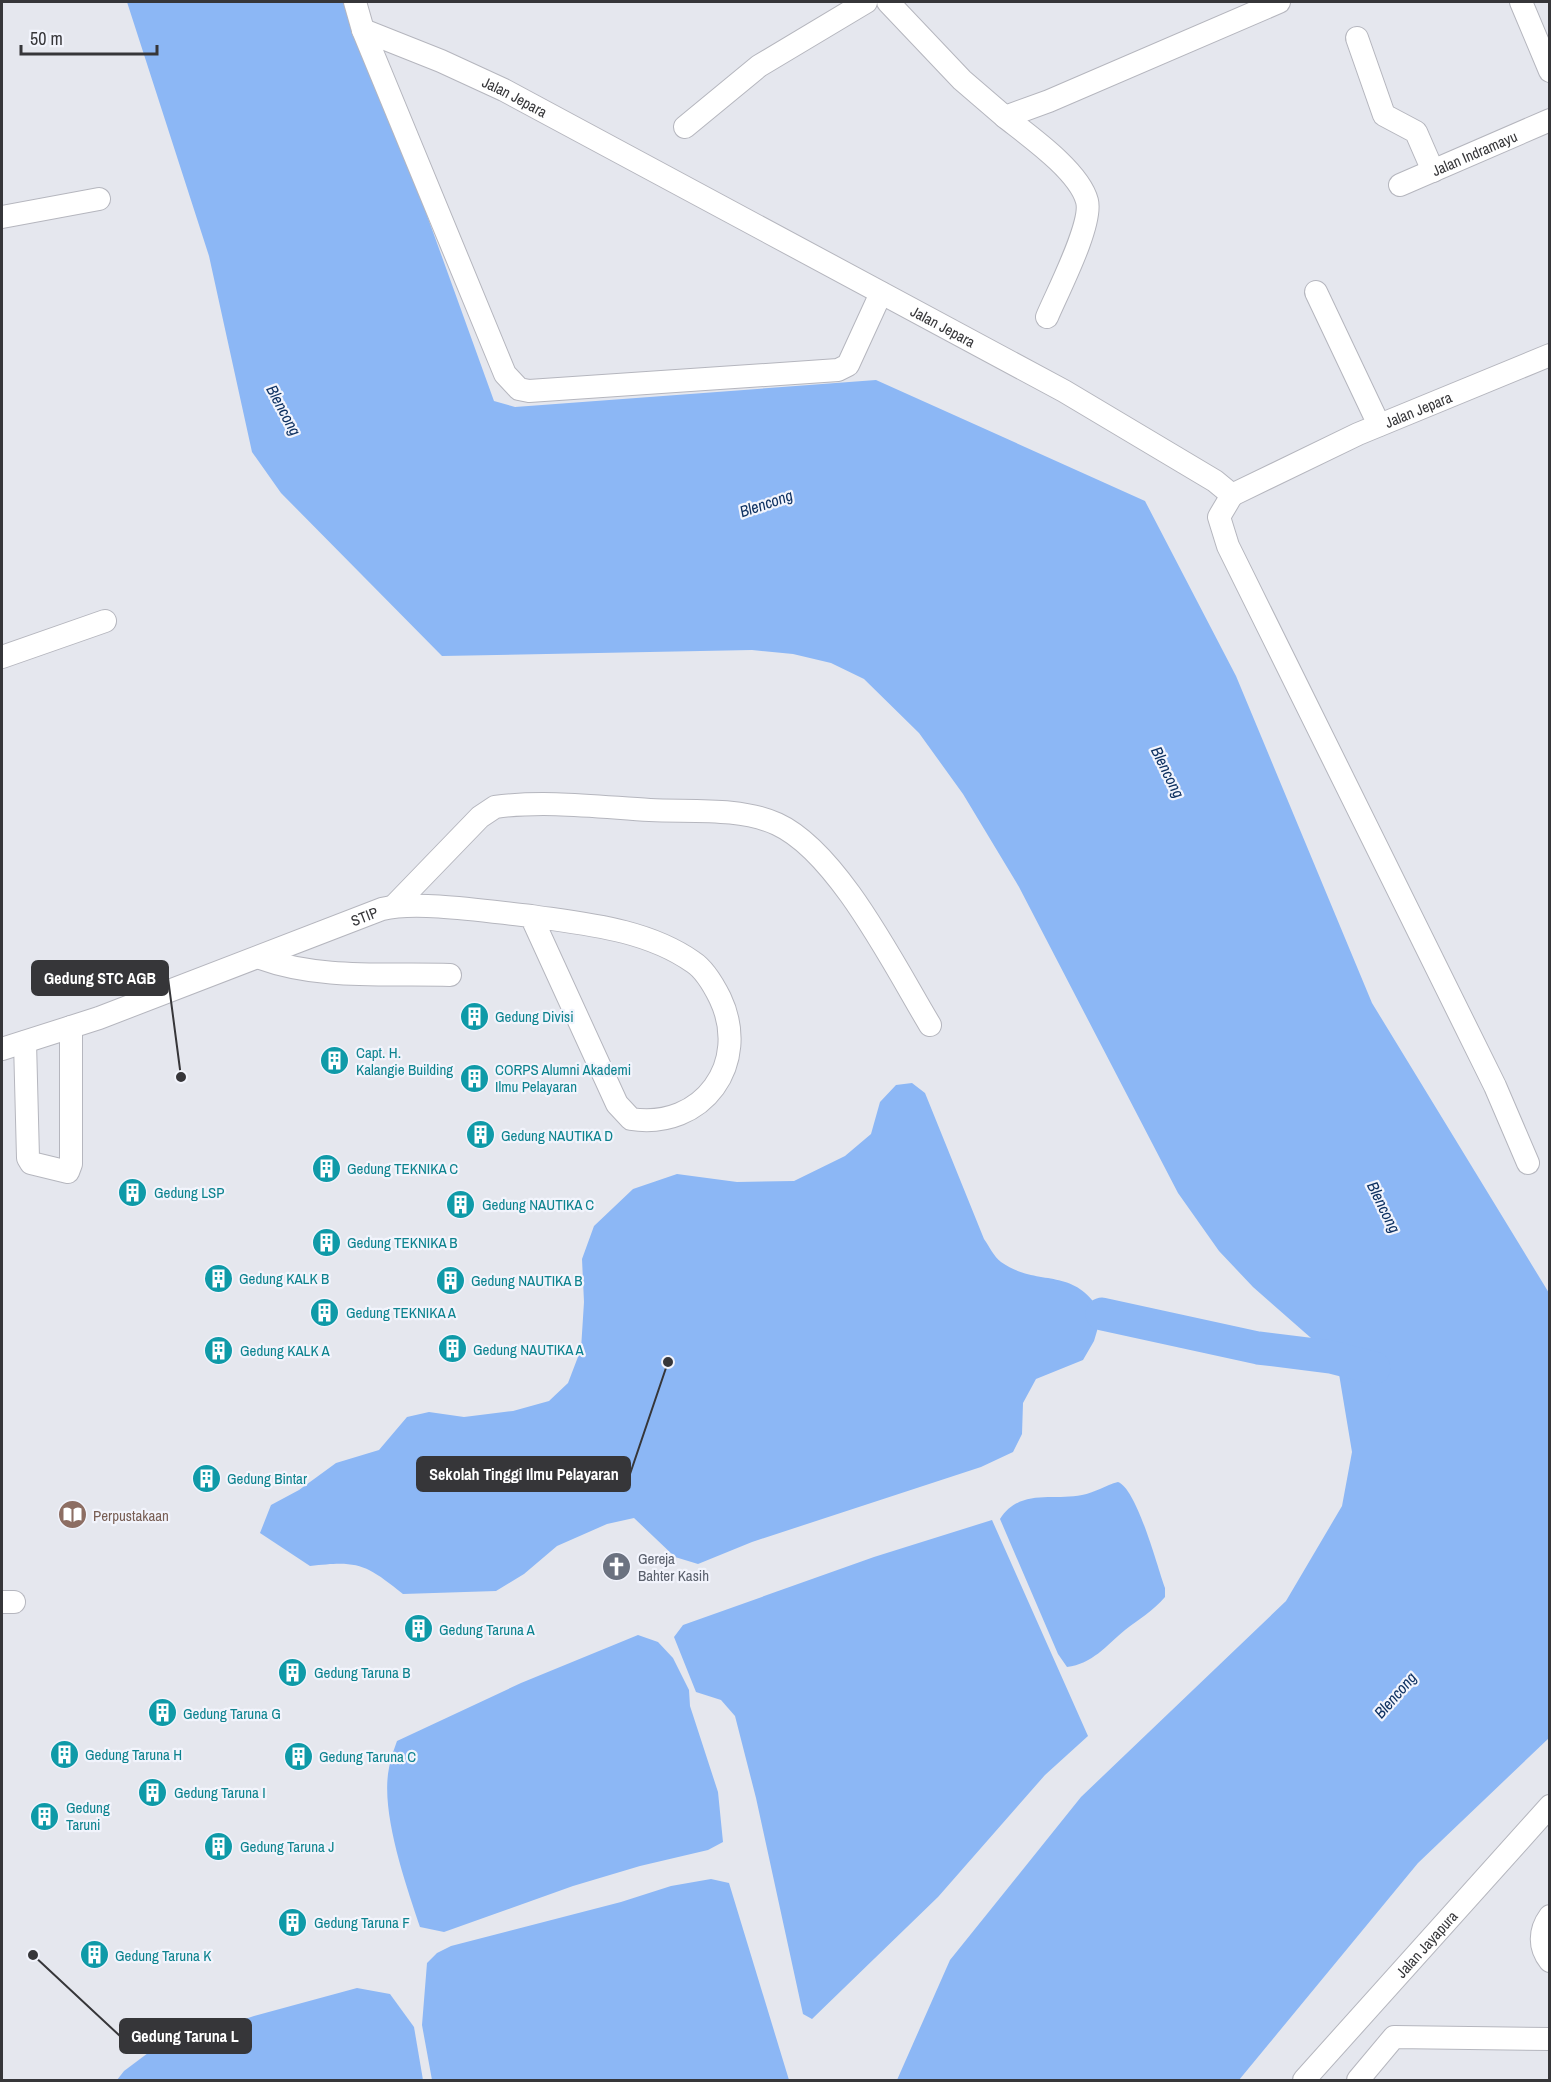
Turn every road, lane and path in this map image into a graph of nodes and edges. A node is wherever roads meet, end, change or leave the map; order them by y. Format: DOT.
graph roads {
  1 [pos="355,2"];
  2 [pos="866,2"];
  3 [pos="888,2"];
  4 [pos="1279,2"];
  5 [pos="1521,2"];
  6 [pos="363,30"];
  7 [pos="1357,38"];
  8 [pos="1550,71"];
  9 [pos="1005,117"];
  10 [pos="1550,120"];
  11 [pos="686,127"];
  12 [pos="1433,171"];
  13 [pos="1400,185"];
  14 [pos="99,199"];
  15 [pos="2,217"];
  16 [pos="1316,292"];
  17 [pos="881,293"];
  18 [pos="1047,317"];
  19 [pos="1550,355"];
  20 [pos="1379,425"];
  21 [pos="1232,495"];
  22 [pos="105,621"];
  23 [pos="2,657"];
  24 [pos="394,906"];
  25 [pos="531,916"];
  26 [pos="260,958"];
  27 [pos="450,975"];
  28 [pos="930,1025"];
  29 [pos="71,1027"];
  30 [pos="25,1042"];
  31 [pos="2,1049"];
  32 [pos="1528,1163"];
  33 [pos="1550,1806"];
  34 [pos="1550,1916"];
  35 [pos="1550,1961"];
  36 [pos="1550,2039"];
  37 [pos="1304,2080"];
  38 [pos="1358,2080"];
  1 -- 6 [label="lane"];
  2 -- 11 [label="lane"];
  3 -- 9 [label="lane"];
  4 -- 9 [label="lane"];
  5 -- 8 [label="lane"];
  6 -- 17 [label="lane, Jalan Jepara"];
  6 -- 17 [label="lane"];
  7 -- 12 [label="lane"];
  9 -- 18 [label="lane"];
  10 -- 12 [label="lane, Jalan Indramayu"];
  12 -- 13 [label="lane, Jalan Indramayu"];
  14 -- 15 [label="lane"];
  16 -- 20 [label="lane"];
  17 -- 21 [label="lane, Jalan Jepara"];
  19 -- 20 [label="lane, Jalan Jepara"];
  20 -- 21 [label="lane, Jalan Jepara"];
  21 -- 32 [label="lane"];
  22 -- 23 [label="lane"];
  24 -- 25 [label="lane, STIP"];
  24 -- 26 [label="lane, STIP"];
  24 -- 28 [label="lane"];
  25 -- 25 [label="lane, STIP"];
  26 -- 27 [label="lane"];
  26 -- 29 [label="lane, STIP"];
  29 -- 30 [label="lane, STIP"];
  29 -- 30 [label="lane"];
  30 -- 31 [label="lane, STIP"];
  33 -- 37 [label="lane, Jalan Jayapura"];
  34 -- 35 [label="lane"];
  36 -- 38 [label="lane"];
}
